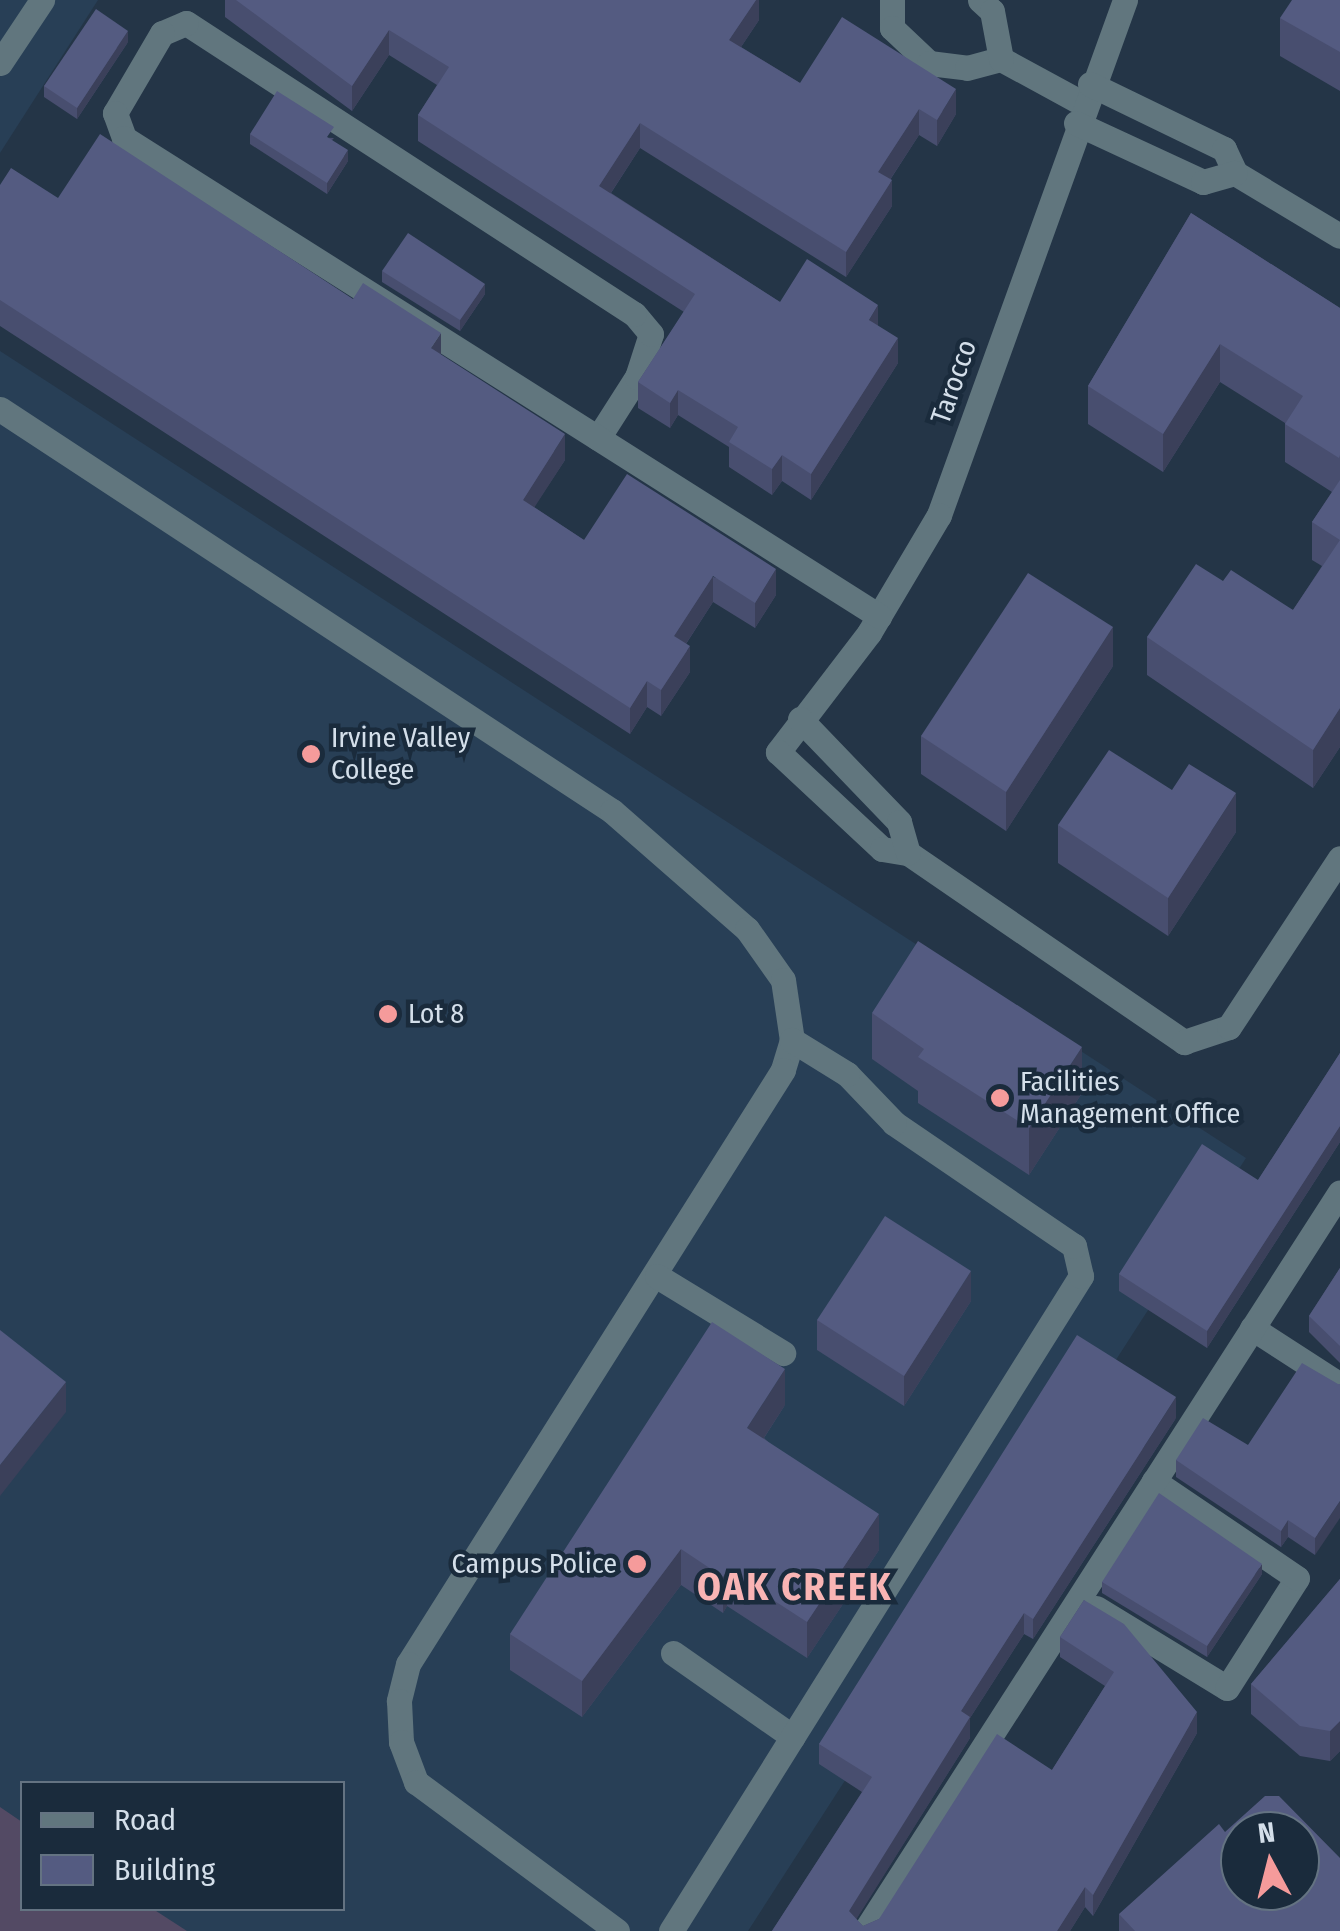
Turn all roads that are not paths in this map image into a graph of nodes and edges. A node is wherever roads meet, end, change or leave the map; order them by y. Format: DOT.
graph roads {
  1 [pos="42,0"];
  2 [pos="892,0"];
  3 [pos="980,0"];
  4 [pos="1125,0"];
  5 [pos="1001,59"];
  6 [pos="0,63"];
  7 [pos="1083,103"];
  8 [pos="1235,173"];
  9 [pos="1340,236"];
  10 [pos="0,409"];
  11 [pos="598,438"];
  12 [pos="879,616"];
  13 [pos="800,719"];
  14 [pos="908,853"];
  15 [pos="1340,858"];
  16 [pos="792,1040"];
  17 [pos="1335,1209"];
  18 [pos="657,1276"];
  19 [pos="1252,1328"];
  20 [pos="783,1352"];
  21 [pos="1340,1385"];
  22 [pos="1154,1482"];
  23 [pos="1079,1598"];
  24 [pos="672,1653"];
  25 [pos="793,1737"];
  26 [pos="617,1931"];
  27 [pos="671,1931"];
  28 [pos="865,1931"];
  1 -- 6 [label="street"];
  2 -- 5 [label="street"];
  3 -- 5 [label="street"];
  4 -- 7 [label="street, Tarocco"];
  5 -- 7 [label="street"];
  7 -- 8 [label="street"];
  7 -- 8 [label="street"];
  7 -- 12 [label="street, Tarocco"];
  8 -- 9 [label="street"];
  10 -- 16 [label="street"];
  11 -- 11 [label="street"];
  11 -- 12 [label="street"];
  12 -- 13 [label="street, Tarocco"];
  13 -- 14 [label="street"];
  13 -- 14 [label="street, Tarocco"];
  14 -- 15 [label="street"];
  16 -- 18 [label="street"];
  16 -- 25 [label="street"];
  17 -- 19 [label="street"];
  18 -- 20 [label="street"];
  18 -- 26 [label="street"];
  19 -- 21 [label="street"];
  19 -- 22 [label="street"];
  22 -- 23 [label="street"];
  22 -- 23 [label="street"];
  23 -- 28 [label="street"];
  24 -- 25 [label="street"];
  25 -- 27 [label="street"];
}
